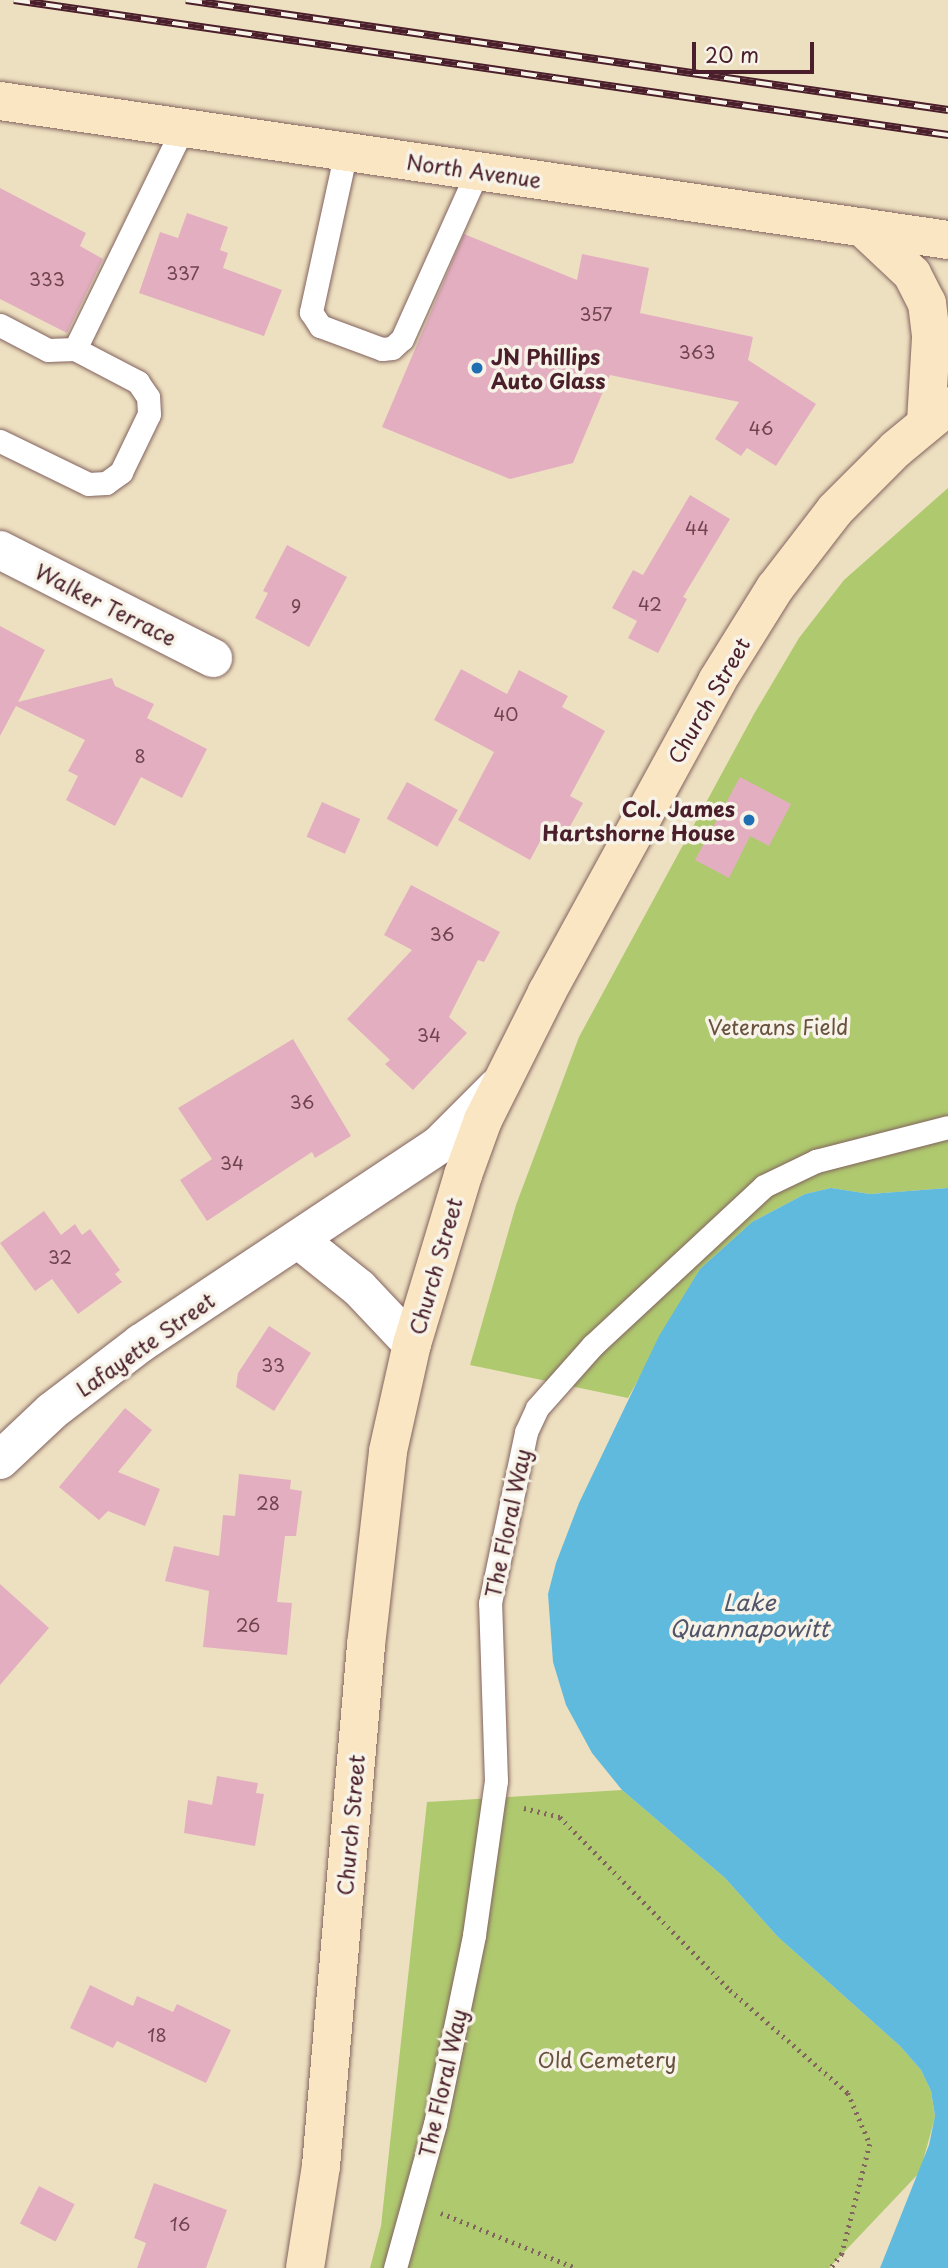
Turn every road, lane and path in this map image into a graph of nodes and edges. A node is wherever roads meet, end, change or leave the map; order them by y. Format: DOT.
graph roads {
  1 [pos="0,102"];
  2 [pos="183,128"];
  3 [pos="345,151"];
  4 [pos="478,170"];
  5 [pos="862,227"];
  6 [pos="948,240"];
  7 [pos="0,325"];
  8 [pos="75,349"];
  9 [pos="937,415"];
  10 [pos="0,441"];
  11 [pos="0,550"];
  12 [pos="213,658"];
  13 [pos="500,1084"];
  14 [pos="948,1127"];
  15 [pos="299,1240"];
  16 [pos="412,1343"];
  17 [pos="0,1460"];
  18 [pos="493,1801"];
  19 [pos="412,2204"];
  20 [pos="305,2268"];
  21 [pos="395,2268"];
  22 [pos="576,2268"];
  23 [pos="831,2268"];
  1 -- 2 [label="main road, North Avenue"];
  2 -- 3 [label="main road, North Avenue"];
  2 -- 8 [label="lane"];
  3 -- 4 [label="main road, North Avenue"];
  3 -- 4 [label="lane"];
  4 -- 5 [label="main road, North Avenue"];
  5 -- 6 [label="main road, North Avenue"];
  5 -- 9 [label="main road"];
  7 -- 8 [label="lane"];
  8 -- 10 [label="lane"];
  9 -- 13 [label="main road, Church Street"];
  11 -- 12 [label="street, Walker Terrace"];
  13 -- 15 [label="street, Lafayette Street"];
  13 -- 16 [label="main road, Church Street"];
  14 -- 18 [label="lane, The Floral Way"];
  15 -- 16 [label="street"];
  15 -- 17 [label="street, Lafayette Street"];
  16 -- 20 [label="main road, Church Street"];
  18 -- 19 [label="lane, The Floral Way"];
  18 -- 23 [label="path"];
  19 -- 21 [label="lane, The Floral Way"];
  19 -- 22 [label="path"];
}
